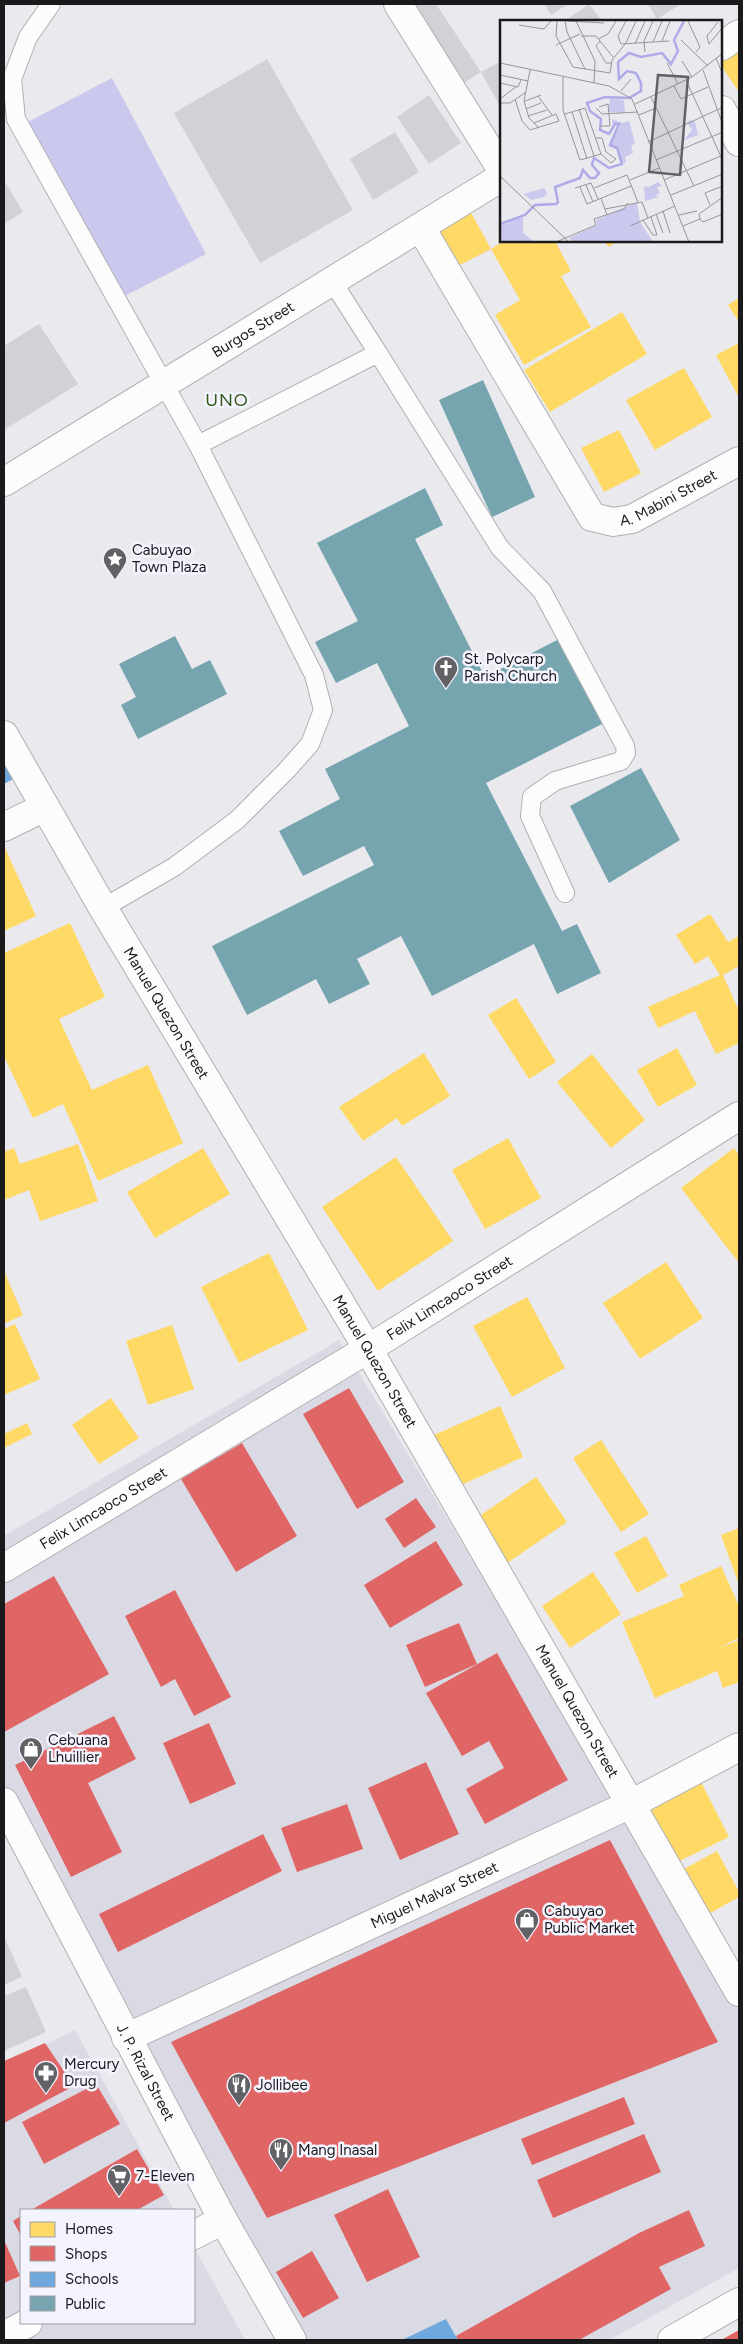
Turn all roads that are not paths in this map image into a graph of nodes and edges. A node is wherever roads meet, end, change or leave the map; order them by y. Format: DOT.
graph roads {
  1 [pos="51,4"];
  2 [pos="398,4"];
  3 [pos="739,34"];
  4 [pos="723,45"];
  5 [pos="723,112"];
  6 [pos="739,142"];
  7 [pos="500,167"];
  8 [pos="500,178"];
  9 [pos="421,228"];
  10 [pos="332,282"];
  11 [pos="378,353"];
  12 [pos="164,384"];
  13 [pos="198,445"];
  14 [pos="739,461"];
  15 [pos="4,482"];
  16 [pos="4,735"];
  17 [pos="45,807"];
  18 [pos="4,827"];
  19 [pos="565,894"];
  20 [pos="103,908"];
  21 [pos="739,1116"];
  22 [pos="368,1349"];
  23 [pos="4,1568"];
  24 [pos="739,1747"];
  25 [pos="4,1802"];
  26 [pos="631,1804"];
  27 [pos="739,1992"];
  28 [pos="126,2038"];
  29 [pos="223,2220"];
  30 [pos="195,2234"];
  31 [pos="739,2302"];
  32 [pos="26,2324"];
  33 [pos="4,2336"];
  34 [pos="292,2340"];
  35 [pos="672,2340"];
  1 -- 12 [label="lane"];
  2 -- 7 [label="street"];
  3 -- 4 [label="street"];
  5 -- 6 [label="street"];
  8 -- 9 [label="street, Burgos Street"];
  9 -- 10 [label="street, Burgos Street"];
  9 -- 14 [label="street, A. Mabini Street"];
  10 -- 11 [label="lane"];
  10 -- 12 [label="street, Burgos Street"];
  11 -- 13 [label="lane"];
  11 -- 19 [label="lane"];
  12 -- 13 [label="lane"];
  12 -- 15 [label="street, Burgos Street"];
  13 -- 20 [label="lane"];
  16 -- 17 [label="street, Manuel Quezon Street"];
  17 -- 18 [label="street"];
  17 -- 20 [label="street, Manuel Quezon Street"];
  20 -- 22 [label="street, Manuel Quezon Street"];
  21 -- 22 [label="street, Felix Limcaoco Street"];
  22 -- 23 [label="street, Felix Limcaoco Street"];
  22 -- 26 [label="street, Manuel Quezon Street"];
  24 -- 26 [label="street, Miguel Malvar Street"];
  25 -- 28 [label="street, J. P. Rizal Street"];
  26 -- 27 [label="street, Manuel Quezon Street"];
  26 -- 28 [label="street, Miguel Malvar Street"];
  28 -- 29 [label="street, J. P. Rizal Street"];
  29 -- 30 [label="street"];
  29 -- 34 [label="street, J. P. Rizal Street"];
  31 -- 35 [label="street"];
  32 -- 33 [label="street"];
}
